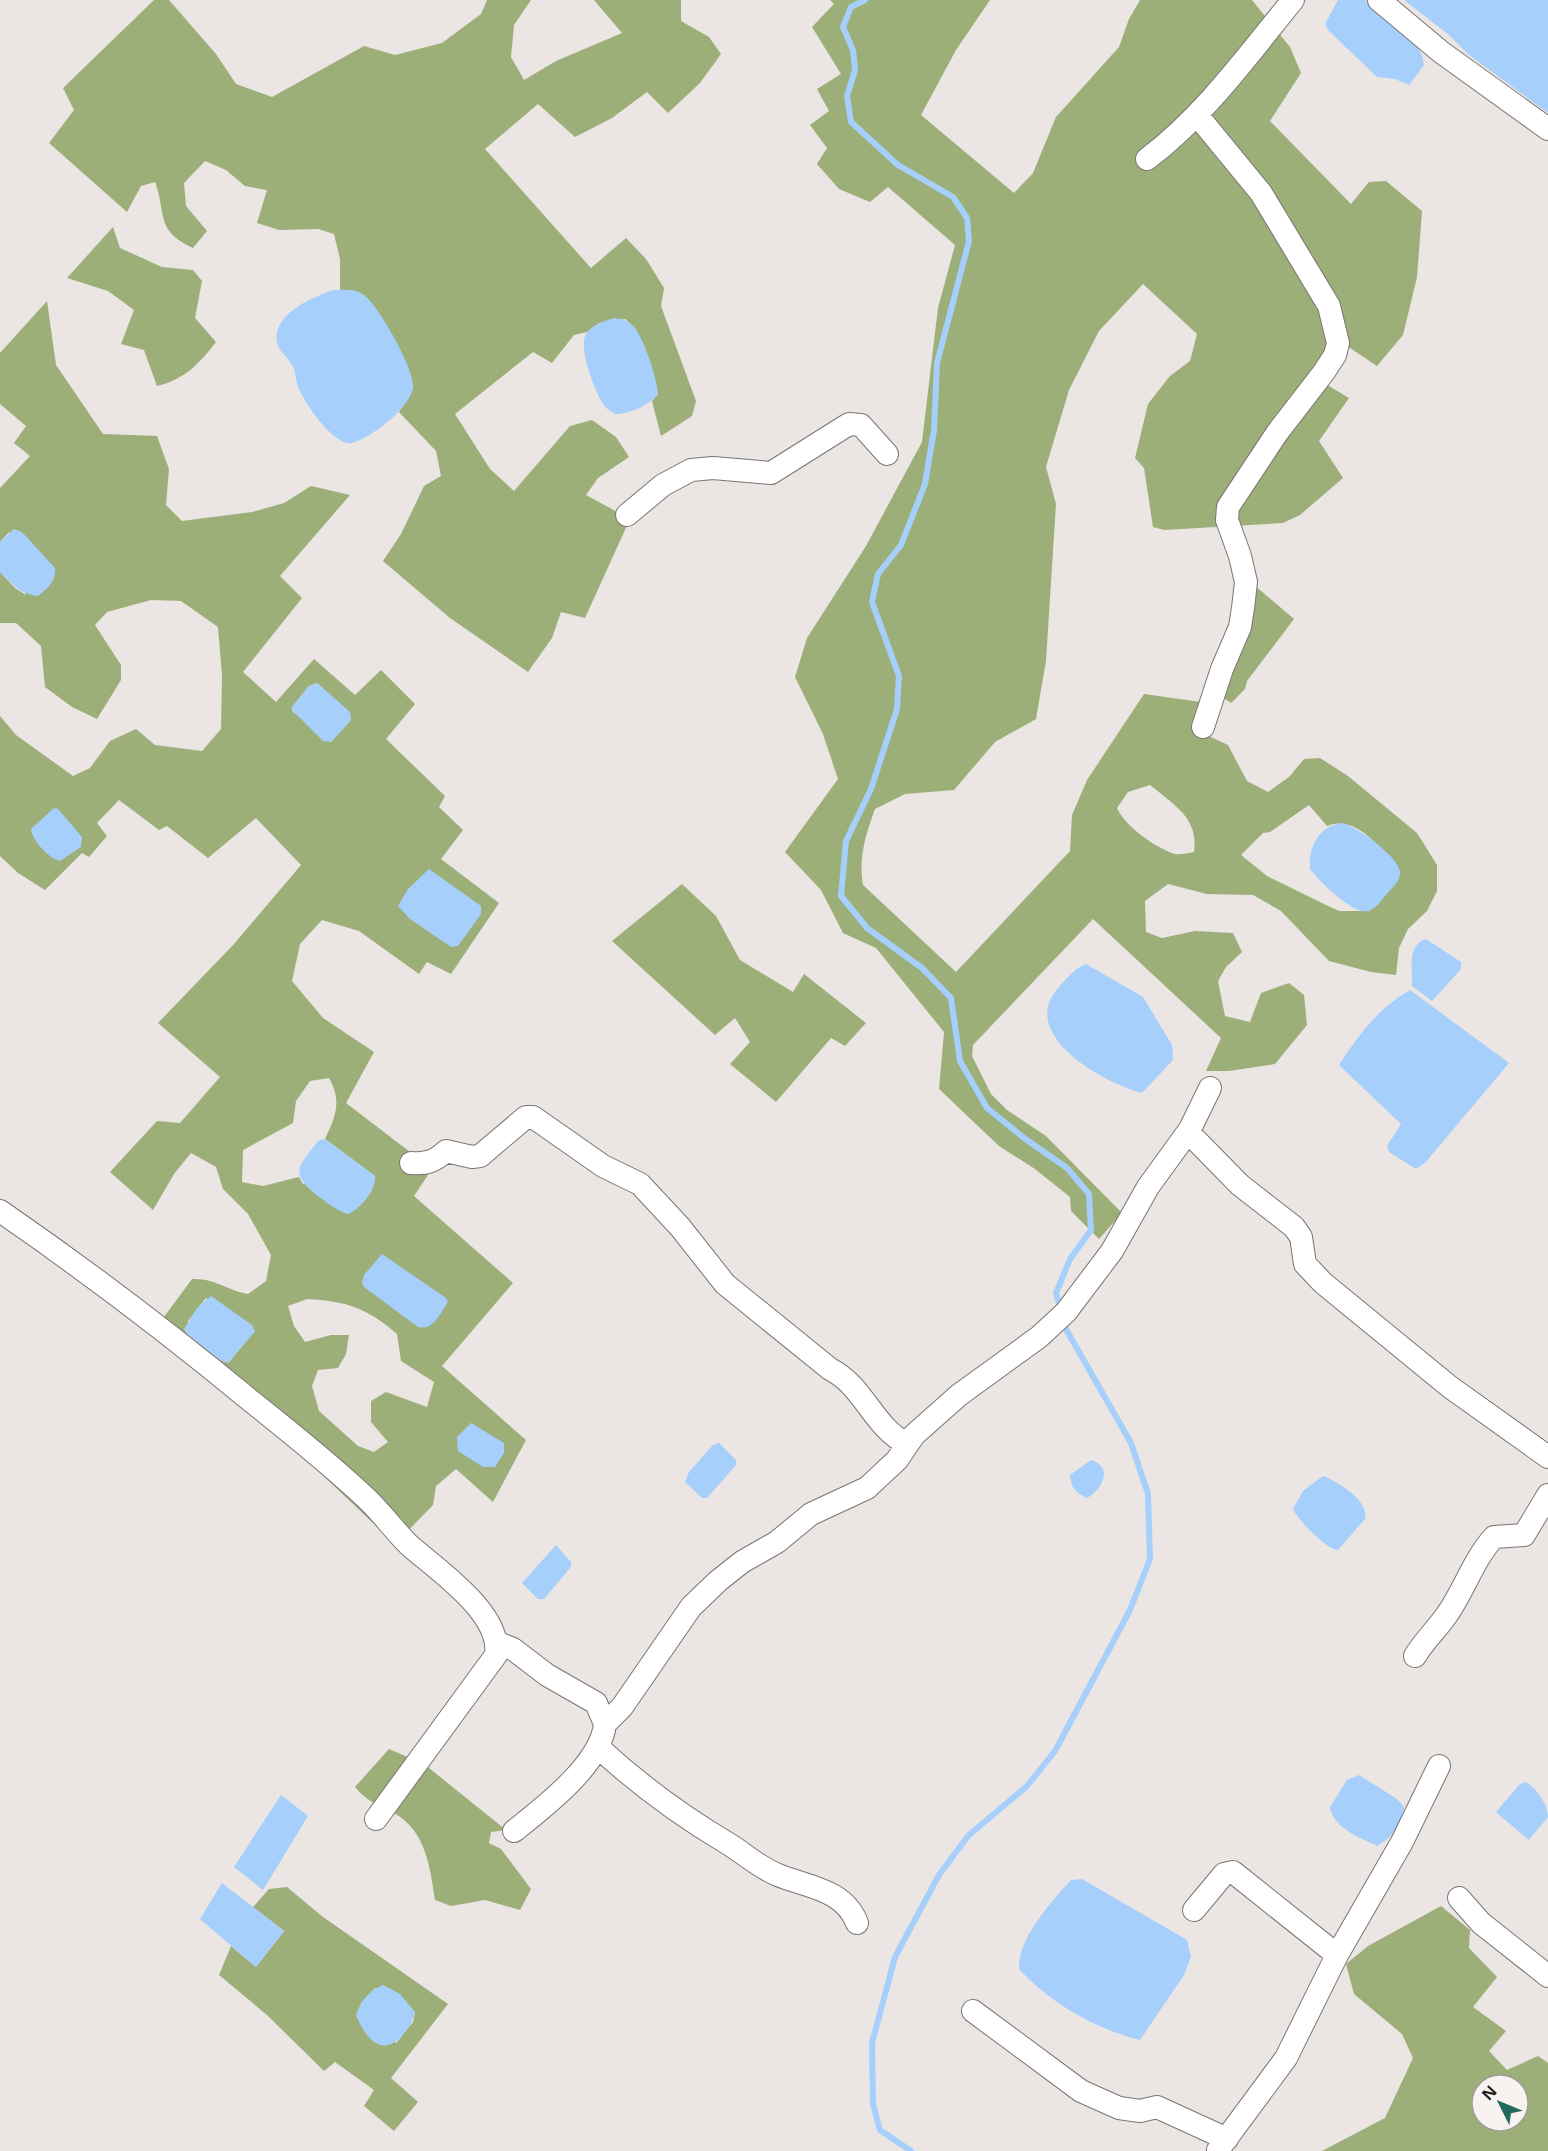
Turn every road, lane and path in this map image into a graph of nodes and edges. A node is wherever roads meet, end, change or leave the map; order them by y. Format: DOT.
graph roads {
  1 [pos="1293,0"];
  2 [pos="1379,0"];
  3 [pos="1197,115"];
  4 [pos="1548,129"];
  5 [pos="1147,159"];
  6 [pos="887,454"];
  7 [pos="627,515"];
  8 [pos="1203,727"];
  9 [pos="1210,1088"];
  10 [pos="1188,1132"];
  11 [pos="411,1163"];
  12 [pos="0,1211"];
  13 [pos="908,1444"];
  14 [pos="1548,1457"];
  15 [pos="1548,1495"];
  16 [pos="498,1643"];
  17 [pos="1415,1656"];
  18 [pos="604,1724"];
  19 [pos="598,1747"];
  20 [pos="1439,1766"];
  21 [pos="376,1819"];
  22 [pos="514,1831"];
  23 [pos="1459,1898"];
  24 [pos="1194,1910"];
  25 [pos="857,1923"];
  26 [pos="1337,1955"];
  27 [pos="1542,1963"];
  28 [pos="973,2011"];
  29 [pos="1222,2145"];
  1 -- 3 [label="street"];
  2 -- 4 [label="street"];
  3 -- 5 [label="street"];
  3 -- 8 [label="street"];
  6 -- 7 [label="street"];
  9 -- 10 [label="street"];
  10 -- 13 [label="street"];
  10 -- 14 [label="street"];
  11 -- 13 [label="street"];
  12 -- 16 [label="street"];
  13 -- 18 [label="street"];
  15 -- 17 [label="street"];
  16 -- 18 [label="street"];
  16 -- 21 [label="street"];
  18 -- 19 [label="street"];
  19 -- 22 [label="street"];
  19 -- 25 [label="street"];
  20 -- 26 [label="street"];
  23 -- 27 [label="street"];
  24 -- 26 [label="street"];
  26 -- 29 [label="street"];
  28 -- 29 [label="street"];
}
